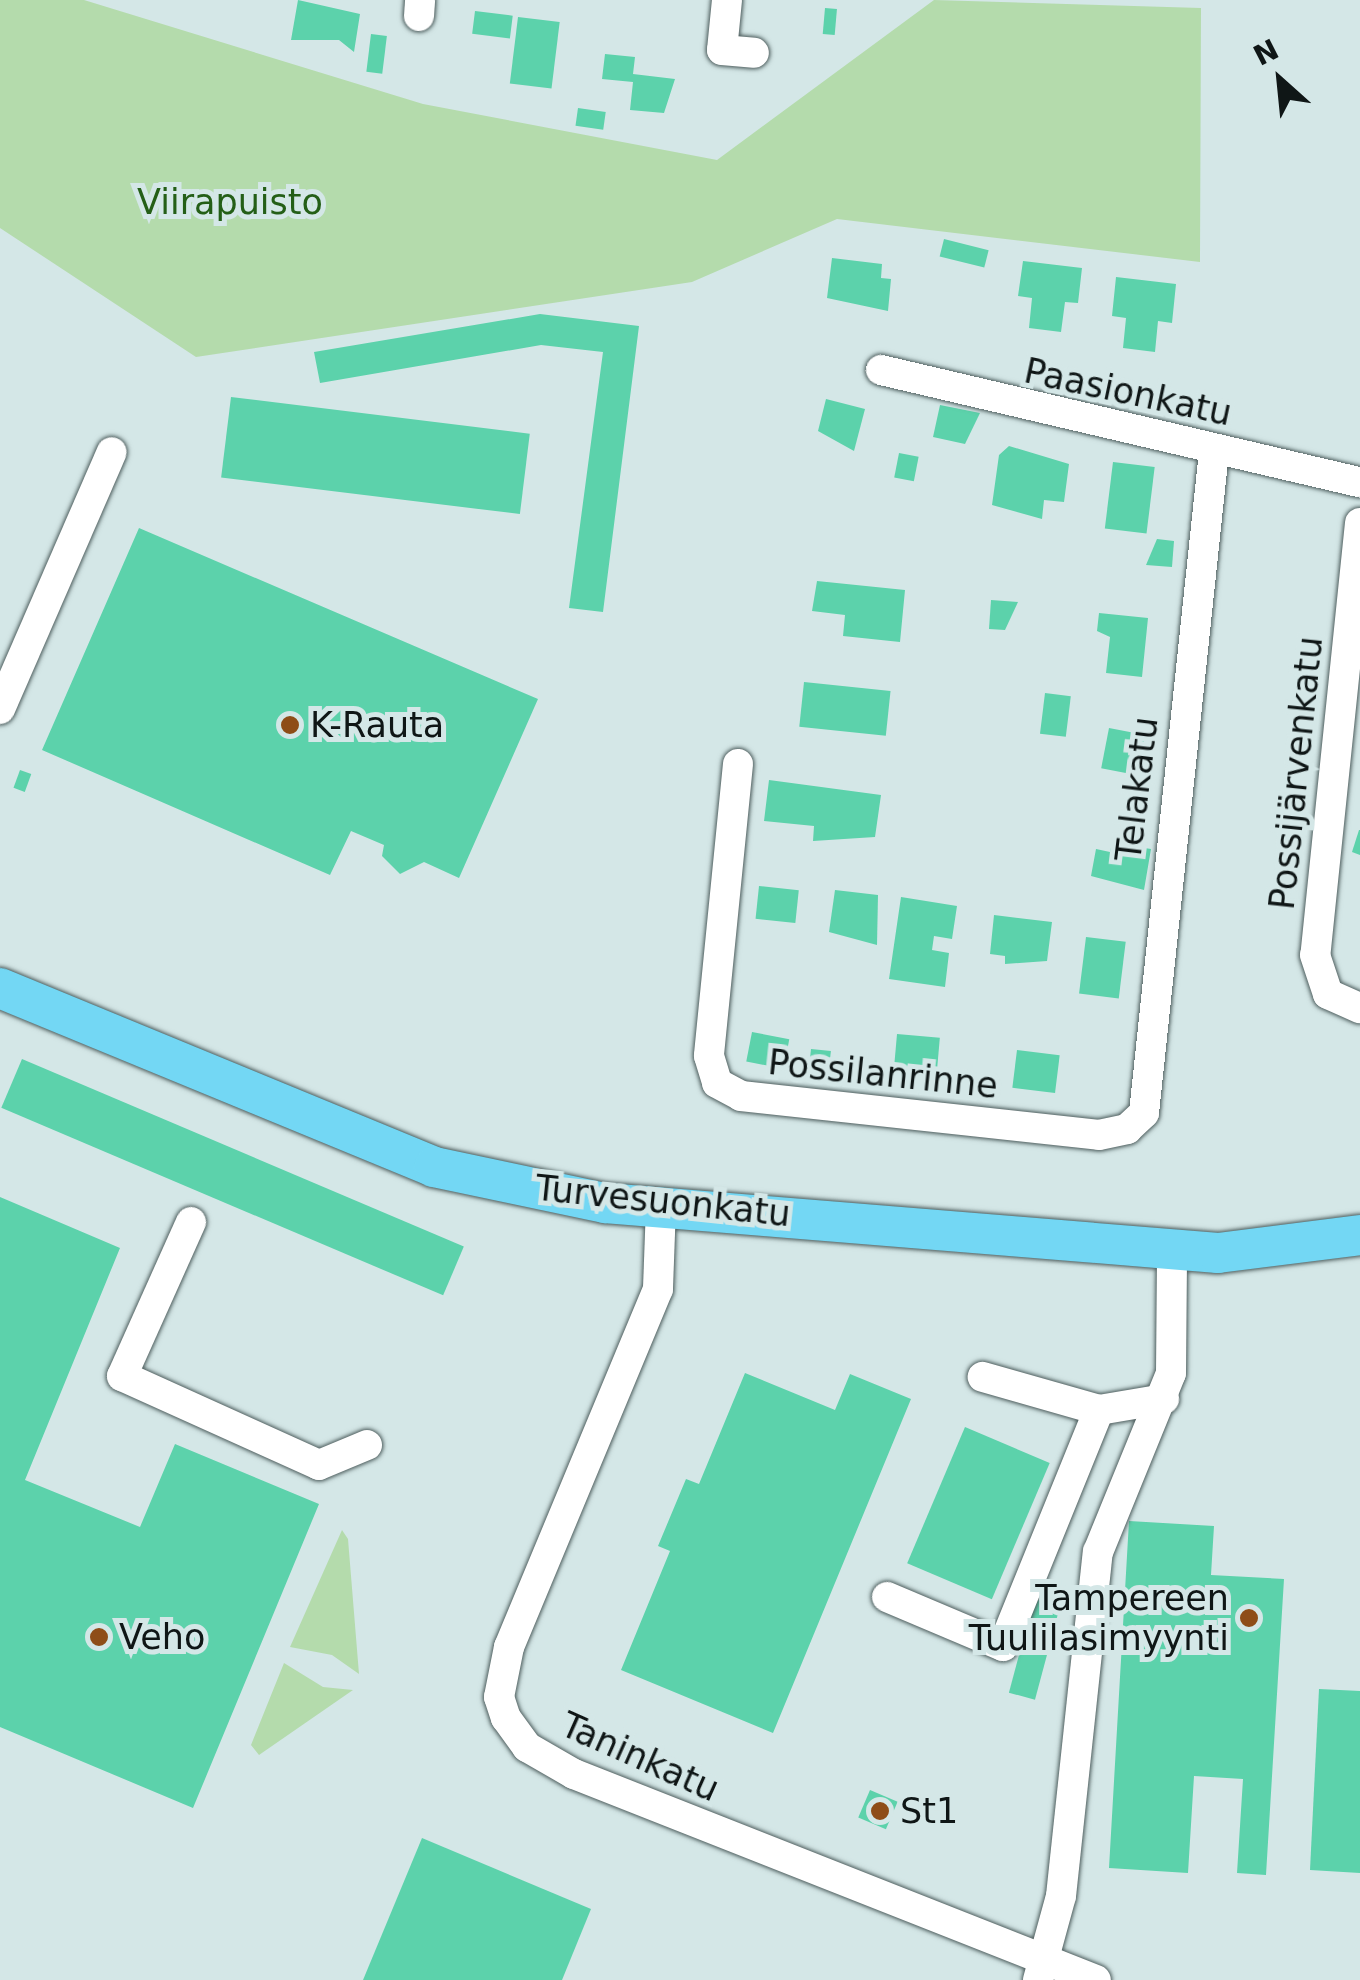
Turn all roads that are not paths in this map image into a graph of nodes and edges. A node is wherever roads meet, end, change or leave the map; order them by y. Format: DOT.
graph roads {
  1 [pos="727,0"];
  2 [pos="754,53"];
  3 [pos="881,370"];
  4 [pos="1214,451"];
  5 [pos="112,452"];
  6 [pos="1360,480"];
  7 [pos="1360,522"];
  8 [pos="0,709"];
  9 [pos="738,764"];
  10 [pos="0,988"];
  11 [pos="1360,1008"];
  12 [pos="1127,1130"];
  13 [pos="661,1206"];
  14 [pos="191,1222"];
  15 [pos="1360,1235"];
  16 [pos="1172,1250"];
  17 [pos="982,1377"];
  18 [pos="1164,1399"];
  19 [pos="1099,1410"];
  20 [pos="367,1446"];
  21 [pos="887,1597"];
  22 [pos="1041,1973"];
  23 [pos="1096,1980"];
  1 -- 2 [label="street"];
  3 -- 4 [label="street, Paasionkatu"];
  4 -- 6 [label="street, Paasionkatu"];
  4 -- 12 [label="street, Telakatu"];
  5 -- 8 [label="street"];
  7 -- 11 [label="street, Possijärvenkatu"];
  9 -- 12 [label="street, Possilanrinne"];
  10 -- 13 [label="main road, Turvesuonkatu"];
  13 -- 16 [label="main road, Turvesuonkatu"];
  13 -- 22 [label="street, Taninkatu"];
  14 -- 20 [label="street"];
  15 -- 16 [label="main road, Turvesuonkatu"];
  16 -- 18 [label="street"];
  17 -- 19 [label="street"];
  18 -- 19 [label="street"];
  18 -- 22 [label="street"];
  19 -- 21 [label="street"];
  22 -- 23 [label="street, Taninkatu"];
}
